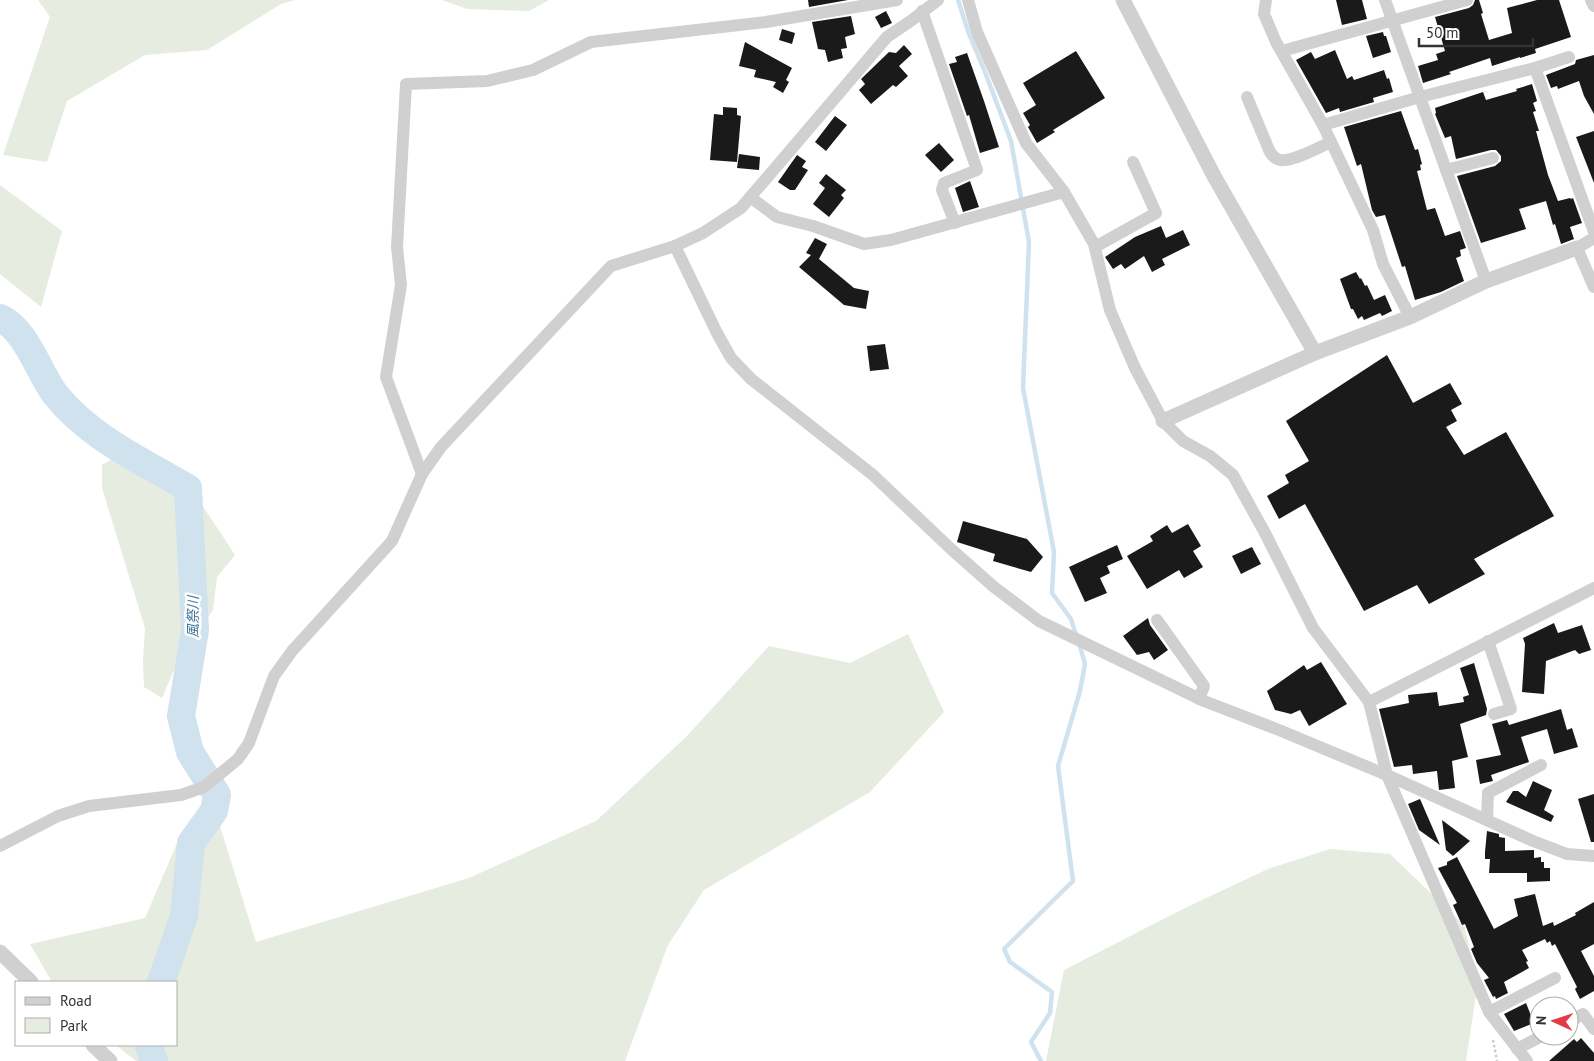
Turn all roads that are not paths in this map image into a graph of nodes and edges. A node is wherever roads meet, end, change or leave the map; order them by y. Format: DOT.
graph roads {
  1 [pos="897,0"];
  2 [pos="938,0"];
  3 [pos="968,0"];
  4 [pos="1122,0"];
  5 [pos="1266,0"];
  6 [pos="1385,0"];
  7 [pos="1467,0"];
  8 [pos="1591,0"];
  9 [pos="1594,6"];
  10 [pos="922,11"];
  11 [pos="1392,21"];
  12 [pos="1282,51"];
  13 [pos="1569,57"];
  14 [pos="1535,68"];
  15 [pos="1247,97"];
  16 [pos="1420,97"];
  17 [pos="1323,125"];
  18 [pos="1331,142"];
  19 [pos="1493,158"];
  20 [pos="1134,162"];
  21 [pos="1446,170"];
  22 [pos="1064,192"];
  23 [pos="750,196"];
  24 [pos="955,223"];
  25 [pos="1594,232"];
  26 [pos="1594,238"];
  27 [pos="675,246"];
  28 [pos="1095,247"];
  29 [pos="1577,248"];
  30 [pos="1486,281"];
  31 [pos="1594,287"];
  32 [pos="1410,317"];
  33 [pos="1316,353"];
  34 [pos="1163,421"];
  35 [pos="422,474"];
  36 [pos="1594,588"];
  37 [pos="1157,620"];
  38 [pos="1488,641"];
  39 [pos="1199,699"];
  40 [pos="1369,702"];
  41 [pos="1494,714"];
  42 [pos="1541,765"];
  43 [pos="1386,775"];
  44 [pos="1487,819"];
  45 [pos="0,846"];
  46 [pos="1594,856"];
  47 [pos="0,952"];
  48 [pos="1555,978"];
  49 [pos="30,981"];
  50 [pos="1489,1012"];
  51 [pos="1579,1016"];
  52 [pos="1594,1029"];
  53 [pos="1529,1043"];
  54 [pos="94,1046"];
  55 [pos="1517,1049"];
  56 [pos="110,1061"];
  57 [pos="1527,1061"];
  1 -- 35 [label="street"];
  2 -- 10 [label="street"];
  3 -- 22 [label="street"];
  4 -- 33 [label="street"];
  5 -- 12 [label="street"];
  6 -- 11 [label="street"];
  7 -- 11 [label="street"];
  8 -- 9 [label="street"];
  10 -- 23 [label="street"];
  10 -- 24 [label="street"];
  11 -- 12 [label="street"];
  11 -- 16 [label="street"];
  12 -- 17 [label="street"];
  13 -- 14 [label="street"];
  14 -- 16 [label="street"];
  14 -- 25 [label="street"];
  15 -- 18 [label="street"];
  16 -- 17 [label="street"];
  16 -- 21 [label="street"];
  17 -- 18 [label="street"];
  18 -- 32 [label="street"];
  19 -- 21 [label="street"];
  20 -- 28 [label="street"];
  21 -- 30 [label="street"];
  22 -- 24 [label="street"];
  22 -- 28 [label="street"];
  23 -- 24 [label="street"];
  23 -- 27 [label="street"];
  26 -- 29 [label="street"];
  27 -- 35 [label="street"];
  27 -- 39 [label="street"];
  28 -- 34 [label="street"];
  29 -- 30 [label="street"];
  29 -- 31 [label="street"];
  30 -- 32 [label="street"];
  32 -- 33 [label="street"];
  33 -- 34 [label="street"];
  34 -- 40 [label="street"];
  35 -- 45 [label="street"];
  36 -- 38 [label="street"];
  37 -- 39 [label="street"];
  38 -- 40 [label="street"];
  38 -- 41 [label="street"];
  39 -- 43 [label="street"];
  40 -- 43 [label="street"];
  42 -- 44 [label="street"];
  43 -- 44 [label="street"];
  43 -- 50 [label="street"];
  44 -- 46 [label="street"];
  47 -- 49 [label="street"];
  48 -- 50 [label="street"];
  50 -- 55 [label="street"];
  51 -- 52 [label="street"];
  53 -- 55 [label="street"];
  54 -- 56 [label="street"];
  55 -- 57 [label="street"];
}
